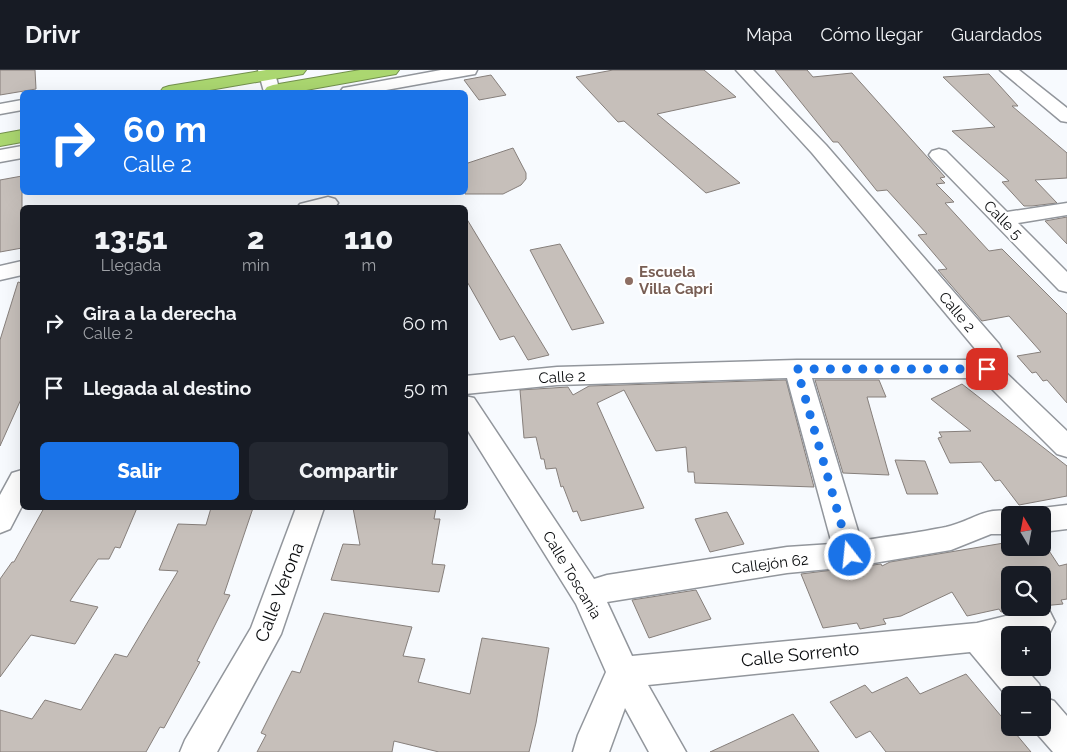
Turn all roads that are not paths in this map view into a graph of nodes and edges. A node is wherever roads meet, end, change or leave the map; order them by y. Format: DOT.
graph roads {
  1 [pos="297,70"];
  2 [pos="469,70"];
  3 [pos="744,70"];
  4 [pos="1008,70"];
  5 [pos="399,74"];
  6 [pos="268,84"];
  7 [pos="194,90"];
  8 [pos="355,90"];
  9 [pos="20,105"];
  10 [pos="0,109"];
  11 [pos="1065,114"];
  12 [pos="20,118"];
  13 [pos="0,122"];
  14 [pos="20,136"];
  15 [pos="0,140"];
  16 [pos="20,152"];
  17 [pos="939,155"];
  18 [pos="0,156"];
  19 [pos="1067,209"];
  20 [pos="1002,218"];
  21 [pos="20,268"];
  22 [pos="0,273"];
  23 [pos="1067,284"];
  24 [pos="797,369"];
  25 [pos="987,369"];
  26 [pos="468,385"];
  27 [pos="468,410"];
  28 [pos="1062,442"];
  29 [pos="20,485"];
  30 [pos="309,510"];
  31 [pos="1067,516"];
  32 [pos="1051,519"];
  33 [pos="0,521"];
  34 [pos="1001,522"];
  35 [pos="850,555"];
  36 [pos="588,596"];
  37 [pos="1039,622"];
  38 [pos="977,637"];
  39 [pos="623,672"];
  40 [pos="1019,686"];
  41 [pos="1051,723"];
  42 [pos="1067,742"];
  43 [pos="198,752"];
  44 [pos="591,752"];
  45 [pos="668,752"];
  1 -- 6 [label="highway"];
  2 -- 5 [label="street"];
  3 -- 25 [label="street, Calle 2"];
  4 -- 11 [label="street"];
  5 -- 6 [label="highway"];
  5 -- 8 [label="street"];
  6 -- 7 [label="highway"];
  9 -- 10 [label="street"];
  12 -- 13 [label="highway"];
  14 -- 15 [label="highway"];
  16 -- 18 [label="street"];
  17 -- 20 [label="street, Calle 5"];
  19 -- 20 [label="street"];
  20 -- 23 [label="street, Calle 5"];
  21 -- 22 [label="street"];
  24 -- 25 [label="street, Calle 2"];
  24 -- 26 [label="street, Calle 2"];
  24 -- 35 [label="street"];
  25 -- 28 [label="street"];
  27 -- 36 [label="street, Calle Toscania"];
  29 -- 33 [label="street"];
  30 -- 43 [label="street, Calle Verona"];
  31 -- 32 [label="street"];
  34 -- 35 [label="street, Callejón 62"];
  35 -- 36 [label="street, Callejón 62"];
  36 -- 39 [label="street, Calle Toscania"];
  37 -- 38 [label="street, Calle Sorrento"];
  38 -- 39 [label="street, Calle Sorrento"];
  38 -- 40 [label="street"];
  39 -- 44 [label="street"];
  39 -- 45 [label="street, Calle Toscania"];
  41 -- 42 [label="street"];
}
